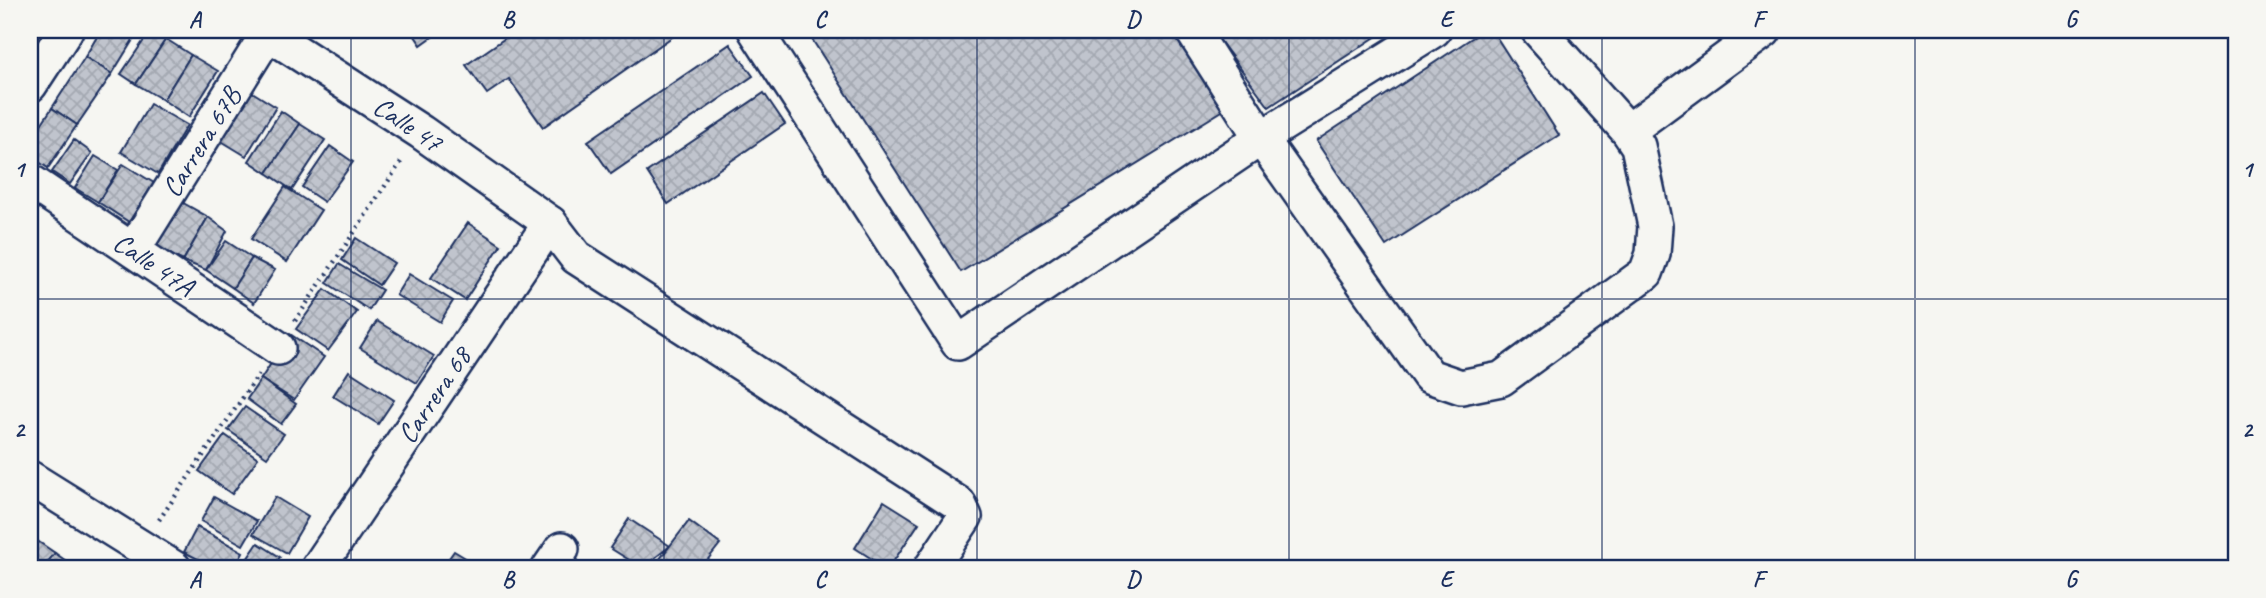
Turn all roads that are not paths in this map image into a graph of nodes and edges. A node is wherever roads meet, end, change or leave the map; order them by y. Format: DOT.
graph roads {
  1 [pos="66,30"];
  2 [pos="755,30"];
  3 [pos="1192,30"];
  4 [pos="1434,30"];
  5 [pos="1538,30"];
  6 [pos="1764,31"];
  7 [pos="265,32"];
  8 [pos="30,85"];
  9 [pos="1628,131"];
  10 [pos="1261,138"];
  11 [pos="30,181"];
  12 [pos="550,223"];
  13 [pos="133,250"];
  14 [pos="278,348"];
  15 [pos="30,478"];
  16 [pos="174,568"];
  17 [pos="318,568"];
  18 [pos="931,568"];
  1 -- 8 [label="street"];
  2 -- 10 [label="street"];
  3 -- 10 [label="street"];
  4 -- 10 [label="street"];
  5 -- 9 [label="street"];
  6 -- 9 [label="street"];
  7 -- 12 [label="street, Calle 47"];
  7 -- 13 [label="street, Carrera 67B"];
  9 -- 10 [label="street"];
  11 -- 13 [label="street, Calle 47A"];
  12 -- 17 [label="street, Carrera 68"];
  12 -- 18 [label="street, Calle 47"];
  13 -- 14 [label="street, Calle 47A"];
  15 -- 16 [label="street"];
}
